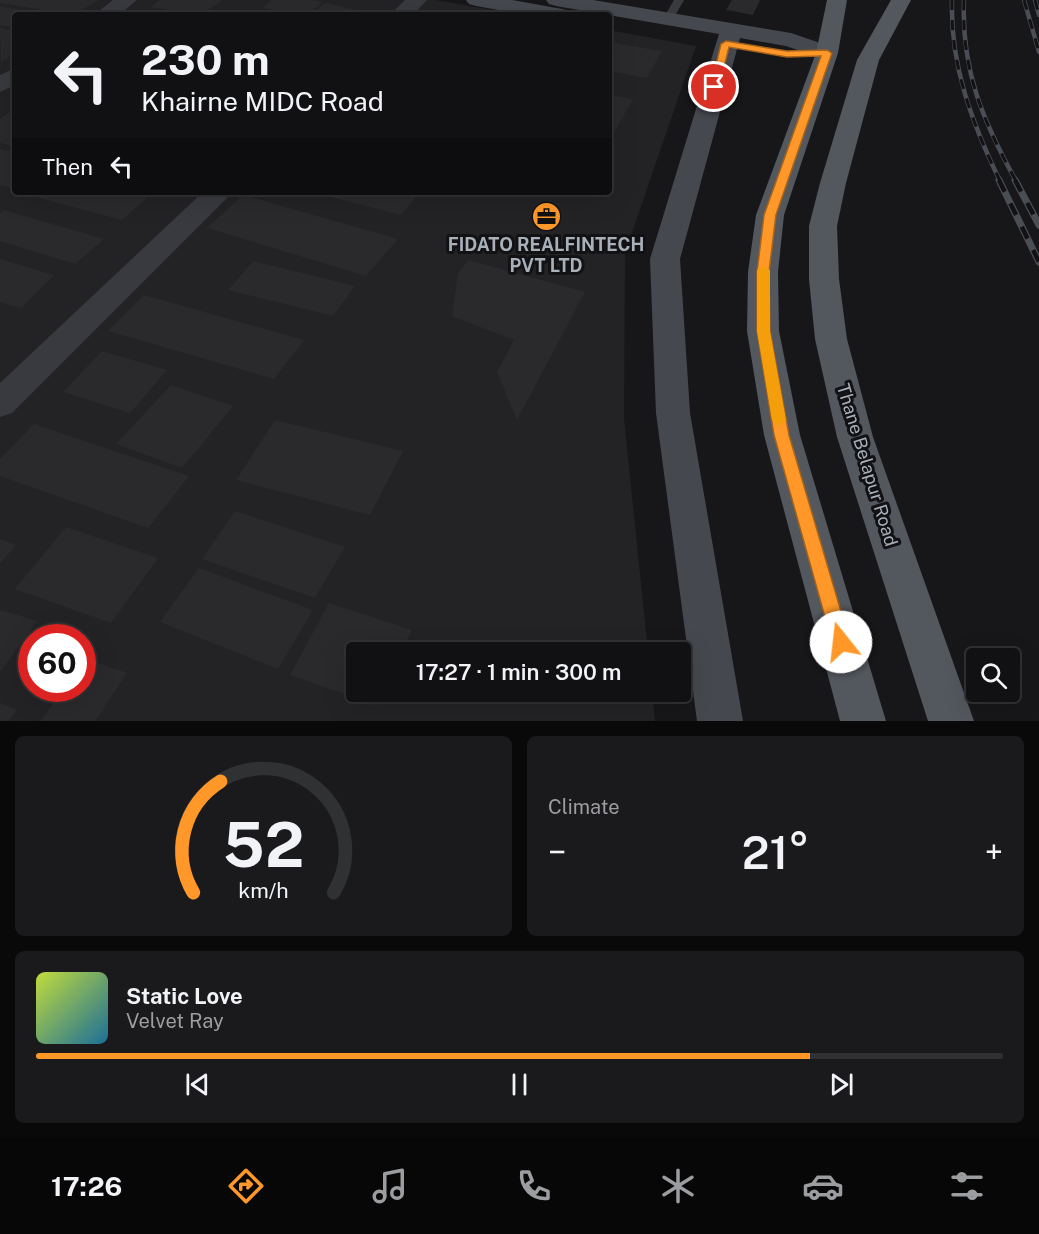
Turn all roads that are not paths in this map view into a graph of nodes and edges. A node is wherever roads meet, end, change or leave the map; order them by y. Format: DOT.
graph roads {
  1 [pos="127,0"];
  2 [pos="417,0"];
  3 [pos="476,0"];
  4 [pos="556,0"];
  5 [pos="679,0"];
  6 [pos="837,0"];
  7 [pos="852,0"];
  8 [pos="883,0"];
  9 [pos="901,0"];
  10 [pos="109,12"];
  11 [pos="404,12"];
  12 [pos="545,12"];
  13 [pos="668,19"];
  14 [pos="612,23"];
  15 [pos="728,37"];
  16 [pos="827,53"];
  17 [pos="868,60"];
  18 [pos="216,195"];
  19 [pos="0,404"];
  20 [pos="720,721"];
  21 [pos="863,721"];
  22 [pos="951,721"];
  1 -- 10 [label="street"];
  2 -- 11 [label="street"];
  3 -- 12 [label="street"];
  4 -- 13 [label="street"];
  5 -- 13 [label="lane"];
  6 -- 16 [label="main road"];
  7 -- 16 [label="main road"];
  8 -- 17 [label="main road"];
  9 -- 17 [label="main road, Thane Belapur Road"];
  13 -- 15 [label="street"];
  14 -- 15 [label="street"];
  15 -- 16 [label="street"];
  15 -- 20 [label="street"];
  16 -- 21 [label="main road"];
  17 -- 22 [label="main road, Thane Belapur Road"];
  18 -- 19 [label="street"];
}
